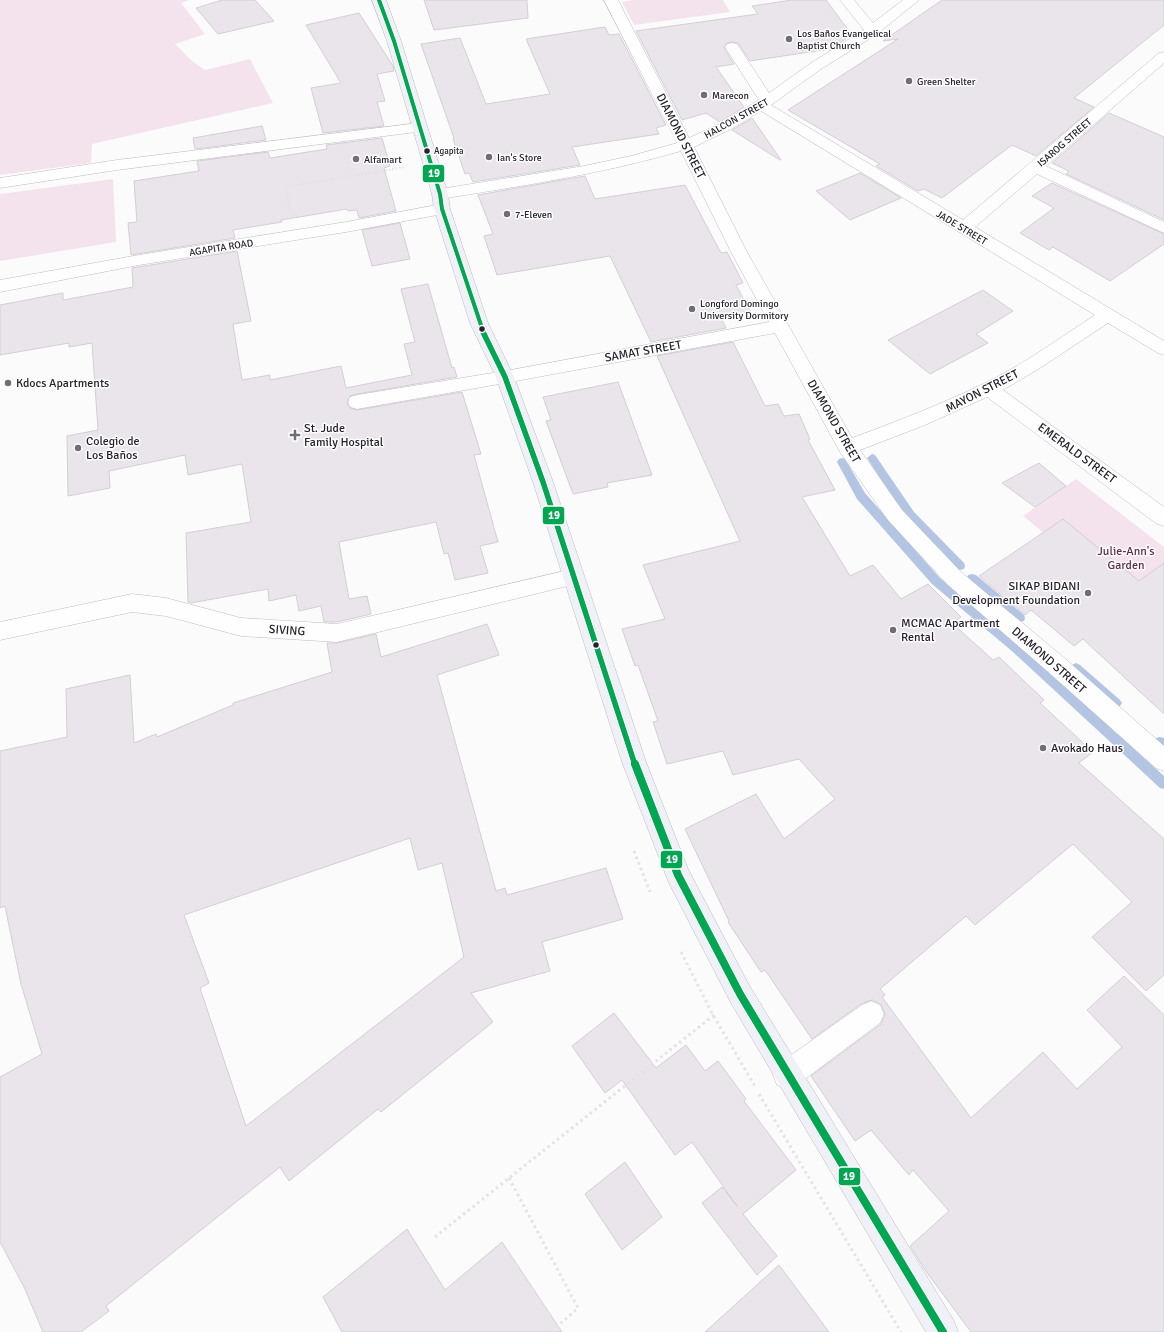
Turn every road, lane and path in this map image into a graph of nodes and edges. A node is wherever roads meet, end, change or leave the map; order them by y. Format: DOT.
graph roads {
  1 [pos="379,0"];
  2 [pos="611,0"];
  3 [pos="848,0"];
  4 [pos="912,0"];
  5 [pos="872,31"];
  6 [pos="732,47"];
  7 [pos="1164,56"];
  8 [pos="764,103"];
  9 [pos="419,128"];
  10 [pos="686,145"];
  11 [pos="1035,167"];
  12 [pos="395,168"];
  13 [pos="0,183"];
  14 [pos="441,202"];
  15 [pos="964,228"];
  16 [pos="1164,228"];
  17 [pos="293,235"];
  18 [pos="0,286"];
  19 [pos="1107,315"];
  20 [pos="780,326"];
  21 [pos="1164,350"];
  22 [pos="505,377"];
  23 [pos="989,389"];
  24 [pos="357,402"];
  25 [pos="847,447"];
  26 [pos="1164,518"];
  27 [pos="573,577"];
  28 [pos="0,631"];
  29 [pos="1164,761"];
  30 [pos="740,994"];
  31 [pos="871,1014"];
  32 [pos="787,1075"];
  33 [pos="509,1178"];
  34 [pos="435,1238"];
  35 [pos="551,1332"];
  36 [pos="943,1332"];
  1 -- 9 [label="main road"];
  2 -- 10 [label="street, DIAMOND STREET"];
  3 -- 5 [label="street"];
  4 -- 5 [label="street, HALCON STREET"];
  5 -- 8 [label="street, HALCON STREET"];
  6 -- 8 [label="street"];
  7 -- 11 [label="street, ISAROG STREET"];
  8 -- 10 [label="street, HALCON STREET"];
  8 -- 15 [label="street, JADE STREET"];
  9 -- 13 [label="street"];
  9 -- 14 [label="main road"];
  10 -- 14 [label="street, HALCON STREET"];
  10 -- 20 [label="street, DIAMOND STREET"];
  11 -- 15 [label="street, ISAROG STREET"];
  11 -- 16 [label="street"];
  12 -- 17 [label="path"];
  14 -- 17 [label="street, AGAPITA ROAD"];
  14 -- 22 [label="main road"];
  15 -- 19 [label="street, JADE STREET"];
  17 -- 18 [label="street, AGAPITA ROAD"];
  19 -- 21 [label="street, JADE STREET"];
  19 -- 23 [label="street, MAYON STREET"];
  20 -- 22 [label="street, SAMAT STREET"];
  20 -- 25 [label="street, DIAMOND STREET"];
  22 -- 24 [label="street, SAMAT STREET"];
  22 -- 27 [label="main road"];
  23 -- 25 [label="street, MAYON STREET"];
  23 -- 26 [label="street, EMERALD STREET"];
  25 -- 29 [label="street, DIAMOND STREET"];
  27 -- 28 [label="street, SIVING"];
  27 -- 30 [label="main road"];
  30 -- 32 [label="main road"];
  30 -- 33 [label="path"];
  31 -- 32 [label="street"];
  32 -- 36 [label="main road"];
  33 -- 34 [label="path"];
  33 -- 35 [label="path"];
}
